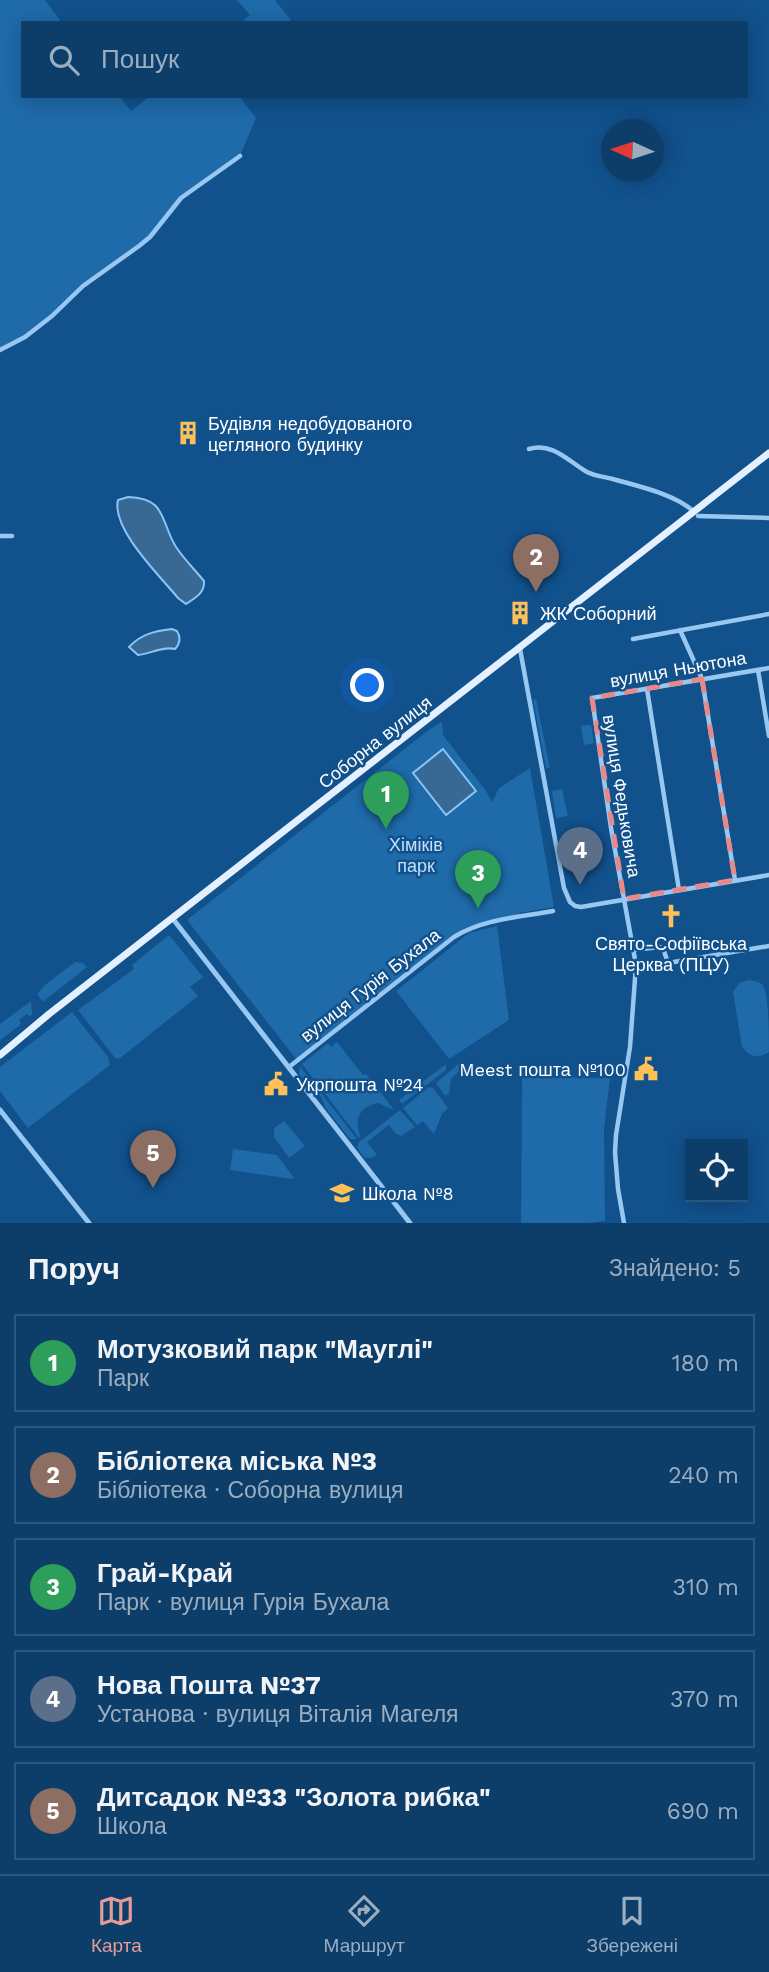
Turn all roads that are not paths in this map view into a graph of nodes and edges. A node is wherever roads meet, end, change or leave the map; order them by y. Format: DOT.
graph roads {
  1 [pos="240,156"];
  2 [pos="0,350"];
  3 [pos="529,449"];
  4 [pos="769,453"];
  5 [pos="696,514"];
  6 [pos="769,518"];
  7 [pos="0,536"];
  8 [pos="12,536"];
  9 [pos="769,614"];
  10 [pos="680,630"];
  11 [pos="633,639"];
  12 [pos="520,649"];
  13 [pos="769,668"];
  14 [pos="758,670"];
  15 [pos="702,679"];
  16 [pos="647,689"];
  17 [pos="592,698"];
  18 [pos="769,736"];
  19 [pos="769,875"];
  20 [pos="736,880"];
  21 [pos="679,890"];
  22 [pos="624,900"];
  23 [pos="553,911"];
  24 [pos="173,919"];
  25 [pos="769,946"];
  26 [pos="633,950"];
  27 [pos="0,1055"];
  28 [pos="289,1067"];
  29 [pos="0,1110"];
  30 [pos="89,1223"];
  31 [pos="410,1223"];
  32 [pos="624,1223"];
  1 -- 2 [label="street"];
  3 -- 5 [label="street"];
  4 -- 5 [label="main road, Соборна вулиця"];
  5 -- 6 [label="street"];
  5 -- 12 [label="main road, Соборна вулиця"];
  7 -- 8 [label="street"];
  9 -- 10 [label="street"];
  10 -- 11 [label="street"];
  10 -- 15 [label="street"];
  12 -- 22 [label="street"];
  12 -- 24 [label="main road, Соборна вулиця"];
  13 -- 14 [label="street, вулиця Ньютона"];
  14 -- 15 [label="street, вулиця Ньютона"];
  14 -- 18 [label="street"];
  15 -- 16 [label="street, вулиця Ньютона"];
  15 -- 20 [label="street"];
  16 -- 17 [label="street, вулиця Ньютона"];
  16 -- 21 [label="street"];
  17 -- 22 [label="street, вулиця Федьковича"];
  19 -- 20 [label="street"];
  20 -- 21 [label="street"];
  21 -- 22 [label="street"];
  22 -- 26 [label="street, вулиця Федьковича"];
  23 -- 28 [label="street, вулиця Гурія Бухала"];
  24 -- 27 [label="main road, Соборна вулиця"];
  24 -- 28 [label="street"];
  25 -- 26 [label="street"];
  26 -- 32 [label="street, вулиця Федьковича"];
  28 -- 31 [label="street"];
  29 -- 30 [label="street"];
}
